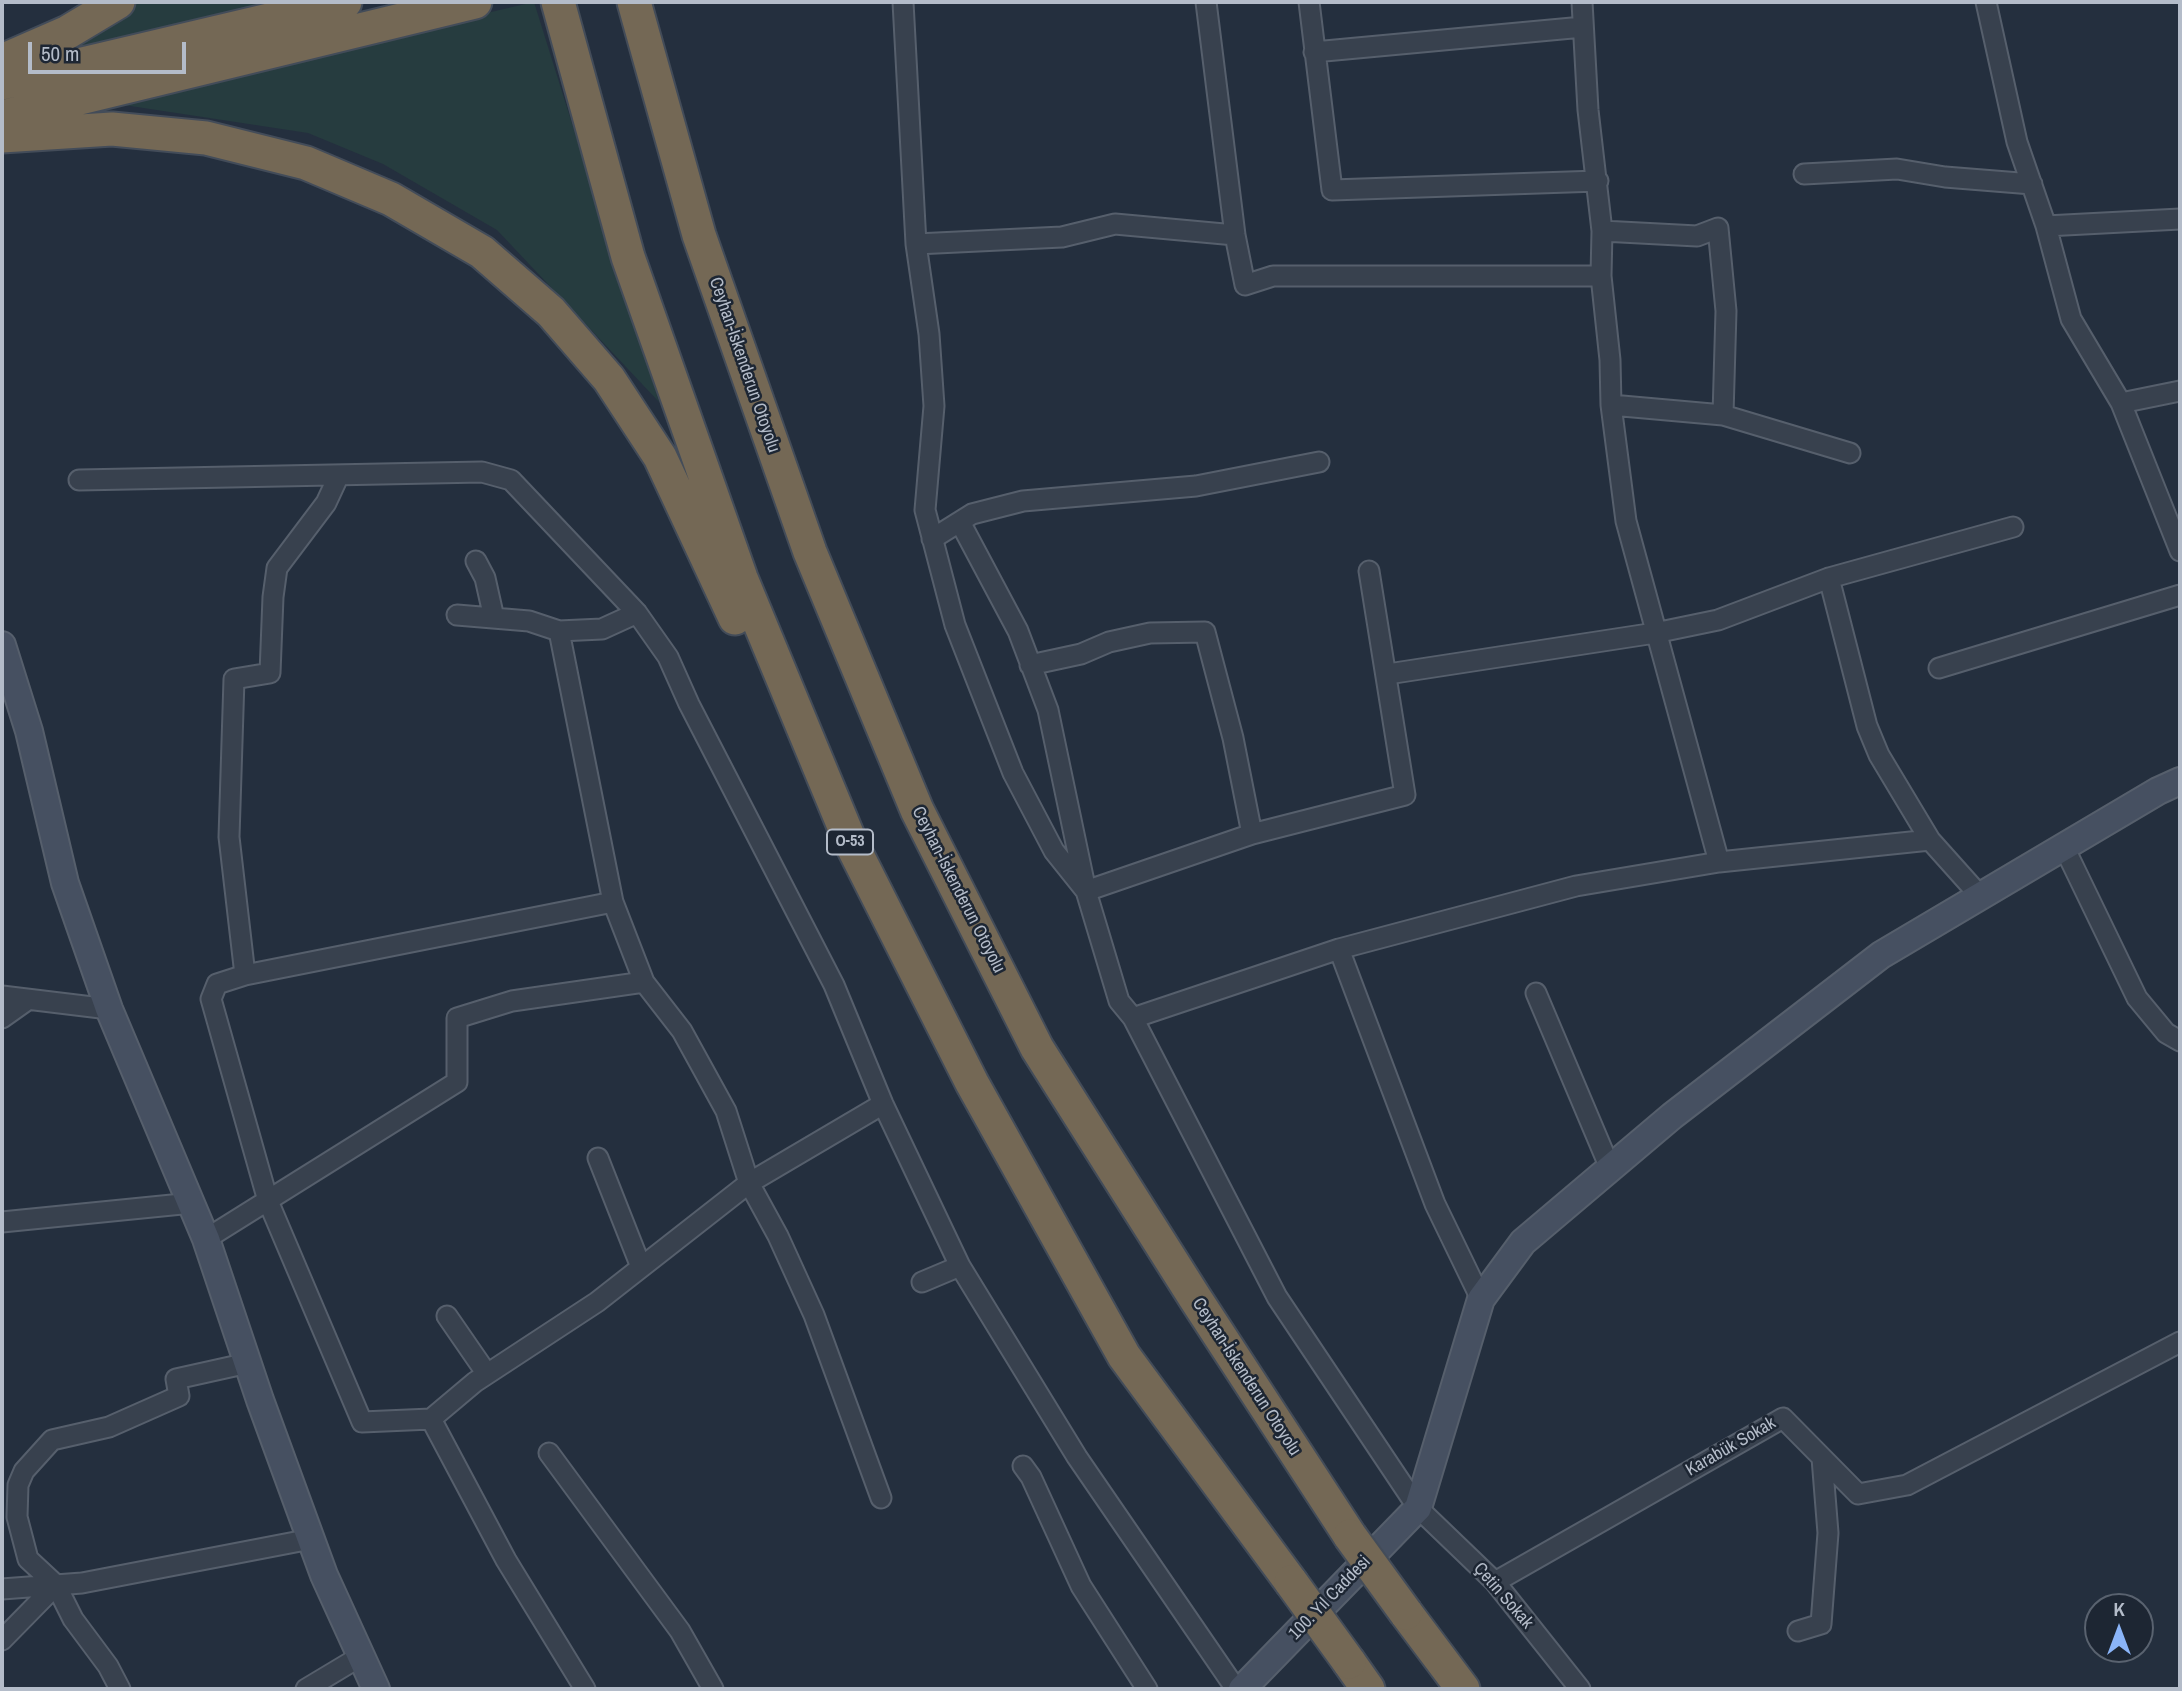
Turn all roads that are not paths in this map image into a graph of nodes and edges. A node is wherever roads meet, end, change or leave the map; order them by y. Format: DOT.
graph roads {
  1 [pos="118,2"];
  2 [pos="345,2"];
  3 [pos="475,2"];
  4 [pos="903,2"];
  5 [pos="1206,2"];
  6 [pos="1309,2"];
  7 [pos="1581,2"];
  8 [pos="1986,2"];
  9 [pos="635,5"];
  10 [pos="561,15"];
  11 [pos="1583,27"];
  12 [pos="1314,52"];
  13 [pos="2,61"];
  14 [pos="2,83"];
  15 [pos="2,117"];
  16 [pos="2,136"];
  17 [pos="1804,174"];
  18 [pos="1598,181"];
  19 [pos="2032,184"];
  20 [pos="2180,219"];
  21 [pos="2046,226"];
  22 [pos="1602,231"];
  23 [pos="1235,235"];
  24 [pos="916,244"];
  25 [pos="1601,276"];
  26 [pos="2180,391"];
  27 [pos="2122,403"];
  28 [pos="1611,405"];
  29 [pos="1723,415"];
  30 [pos="1850,453"];
  31 [pos="1319,462"];
  32 [pos="339,475"];
  33 [pos="79,480"];
  34 [pos="960,522"];
  35 [pos="2013,527"];
  36 [pos="932,539"];
  37 [pos="2180,551"];
  38 [pos="476,561"];
  39 [pos="1369,571"];
  40 [pos="1829,578"];
  41 [pos="2180,595"];
  42 [pos="637,613"];
  43 [pos="457,615"];
  44 [pos="494,618"];
  45 [pos="559,631"];
  46 [pos="1655,634"];
  47 [pos="2,645"];
  48 [pos="1030,665"];
  49 [pos="1939,668"];
  50 [pos="1388,674"];
  51 [pos="2180,781"];
  52 [pos="1252,834"];
  53 [pos="1930,840"];
  54 [pos="2064,847"];
  55 [pos="1720,862"];
  56 [pos="1086,891"];
  57 [pos="1981,897"];
  58 [pos="614,902"];
  59 [pos="1339,949"];
  60 [pos="245,975"];
  61 [pos="644,982"];
  62 [pos="1535,993"];
  63 [pos="2,996"];
  64 [pos="26,1001"];
  65 [pos="110,1009"];
  66 [pos="2,1018"];
  67 [pos="1133,1018"];
  68 [pos="2180,1041"];
  69 [pos="972,1083"];
  70 [pos="883,1104"];
  71 [pos="598,1158"];
  72 [pos="1610,1168"];
  73 [pos="749,1183"];
  74 [pos="268,1201"];
  75 [pos="192,1203"];
  76 [pos="2,1222"];
  77 [pos="206,1239"];
  78 [pos="960,1266"];
  79 [pos="641,1267"];
  80 [pos="922,1282"];
  81 [pos="1481,1299"];
  82 [pos="447,1316"];
  83 [pos="2180,1342"];
  84 [pos="247,1363"];
  85 [pos="487,1374"];
  86 [pos="431,1419"];
  87 [pos="549,1453"];
  88 [pos="1822,1458"];
  89 [pos="1023,1466"];
  90 [pos="881,1498"];
  91 [pos="1418,1508"];
  92 [pos="311,1539"];
  93 [pos="1495,1582"];
  94 [pos="56,1585"];
  95 [pos="2,1589"];
  96 [pos="1798,1631"];
  97 [pos="2,1640"];
  98 [pos="361,1656"];
  99 [pos="315,1687"];
  100 [pos="120,1689"];
  101 [pos="376,1689"];
  102 [pos="585,1689"];
  103 [pos="713,1689"];
  104 [pos="1147,1689"];
  105 [pos="1236,1689"];
  106 [pos="1242,1689"];
  107 [pos="1368,1689"];
  108 [pos="1463,1689"];
  109 [pos="1580,1689"];
  1 -- 13 [label="highway"];
  2 -- 14 [label="highway"];
  3 -- 15 [label="highway"];
  4 -- 24 [label="street"];
  5 -- 23 [label="street"];
  6 -- 12 [label="street"];
  7 -- 11 [label="street"];
  8 -- 19 [label="street"];
  9 -- 108 [label="highway, Ceyhan-İskenderun Otoyolu, bridge"];
  10 -- 69 [label="highway, O-53"];
  11 -- 12 [label="street"];
  11 -- 18 [label="street"];
  12 -- 18 [label="street"];
  16 -- 69 [label="highway"];
  17 -- 19 [label="street"];
  18 -- 22 [label="street"];
  19 -- 21 [label="street"];
  20 -- 21 [label="street"];
  21 -- 27 [label="street"];
  22 -- 25 [label="street"];
  22 -- 29 [label="street"];
  23 -- 24 [label="street"];
  23 -- 25 [label="street"];
  24 -- 36 [label="street"];
  25 -- 28 [label="street"];
  26 -- 27 [label="street"];
  27 -- 37 [label="street"];
  28 -- 29 [label="street"];
  28 -- 46 [label="street"];
  29 -- 30 [label="street"];
  31 -- 34 [label="street"];
  32 -- 33 [label="street"];
  32 -- 42 [label="street"];
  32 -- 60 [label="street"];
  34 -- 36 [label="street"];
  34 -- 48 [label="street, Çetin Sokak"];
  35 -- 40 [label="street"];
  36 -- 56 [label="street"];
  38 -- 44 [label="street"];
  39 -- 50 [label="street"];
  40 -- 46 [label="street"];
  40 -- 53 [label="street"];
  41 -- 49 [label="street"];
  42 -- 45 [label="street"];
  42 -- 70 [label="street"];
  43 -- 44 [label="street"];
  44 -- 45 [label="street"];
  45 -- 58 [label="street"];
  46 -- 50 [label="street"];
  46 -- 55 [label="street"];
  47 -- 65 [label="street"];
  48 -- 52 [label="street"];
  48 -- 56 [label="street, Çetin Sokak"];
  50 -- 52 [label="street"];
  51 -- 54 [label="street"];
  52 -- 56 [label="street"];
  53 -- 55 [label="street"];
  53 -- 57 [label="street"];
  54 -- 57 [label="street"];
  54 -- 68 [label="street"];
  55 -- 59 [label="street"];
  56 -- 67 [label="street, Çetin Sokak"];
  57 -- 72 [label="street"];
  58 -- 60 [label="street"];
  58 -- 61 [label="street"];
  59 -- 67 [label="street"];
  59 -- 81 [label="street"];
  60 -- 74 [label="street"];
  61 -- 73 [label="street"];
  61 -- 74 [label="street"];
  62 -- 72 [label="street"];
  63 -- 64 [label="street"];
  64 -- 65 [label="street"];
  64 -- 66 [label="street"];
  65 -- 75 [label="street"];
  67 -- 91 [label="street, Çetin Sokak"];
  69 -- 107 [label="highway, O-53, bridge"];
  70 -- 73 [label="street"];
  70 -- 78 [label="street"];
  71 -- 79 [label="street"];
  72 -- 81 [label="street"];
  73 -- 79 [label="street"];
  73 -- 90 [label="street"];
  74 -- 77 [label="street"];
  74 -- 86 [label="street"];
  75 -- 76 [label="street"];
  75 -- 77 [label="street"];
  77 -- 84 [label="street"];
  78 -- 80 [label="street"];
  78 -- 105 [label="street"];
  79 -- 85 [label="street"];
  81 -- 91 [label="street"];
  82 -- 85 [label="street"];
  83 -- 88 [label="street, Karabük Sokak"];
  84 -- 92 [label="street"];
  84 -- 94 [label="street"];
  85 -- 86 [label="street"];
  86 -- 102 [label="street"];
  87 -- 103 [label="street"];
  88 -- 93 [label="street, Karabük Sokak"];
  88 -- 96 [label="street"];
  89 -- 104 [label="street"];
  91 -- 93 [label="street, Çetin Sokak"];
  91 -- 106 [label="street, 100. Yıl Caddesi"];
  92 -- 94 [label="street"];
  92 -- 98 [label="street"];
  93 -- 109 [label="street, Çetin Sokak"];
  94 -- 95 [label="street"];
  94 -- 97 [label="street"];
  94 -- 100 [label="street"];
  98 -- 99 [label="street"];
  98 -- 101 [label="street"];
}
